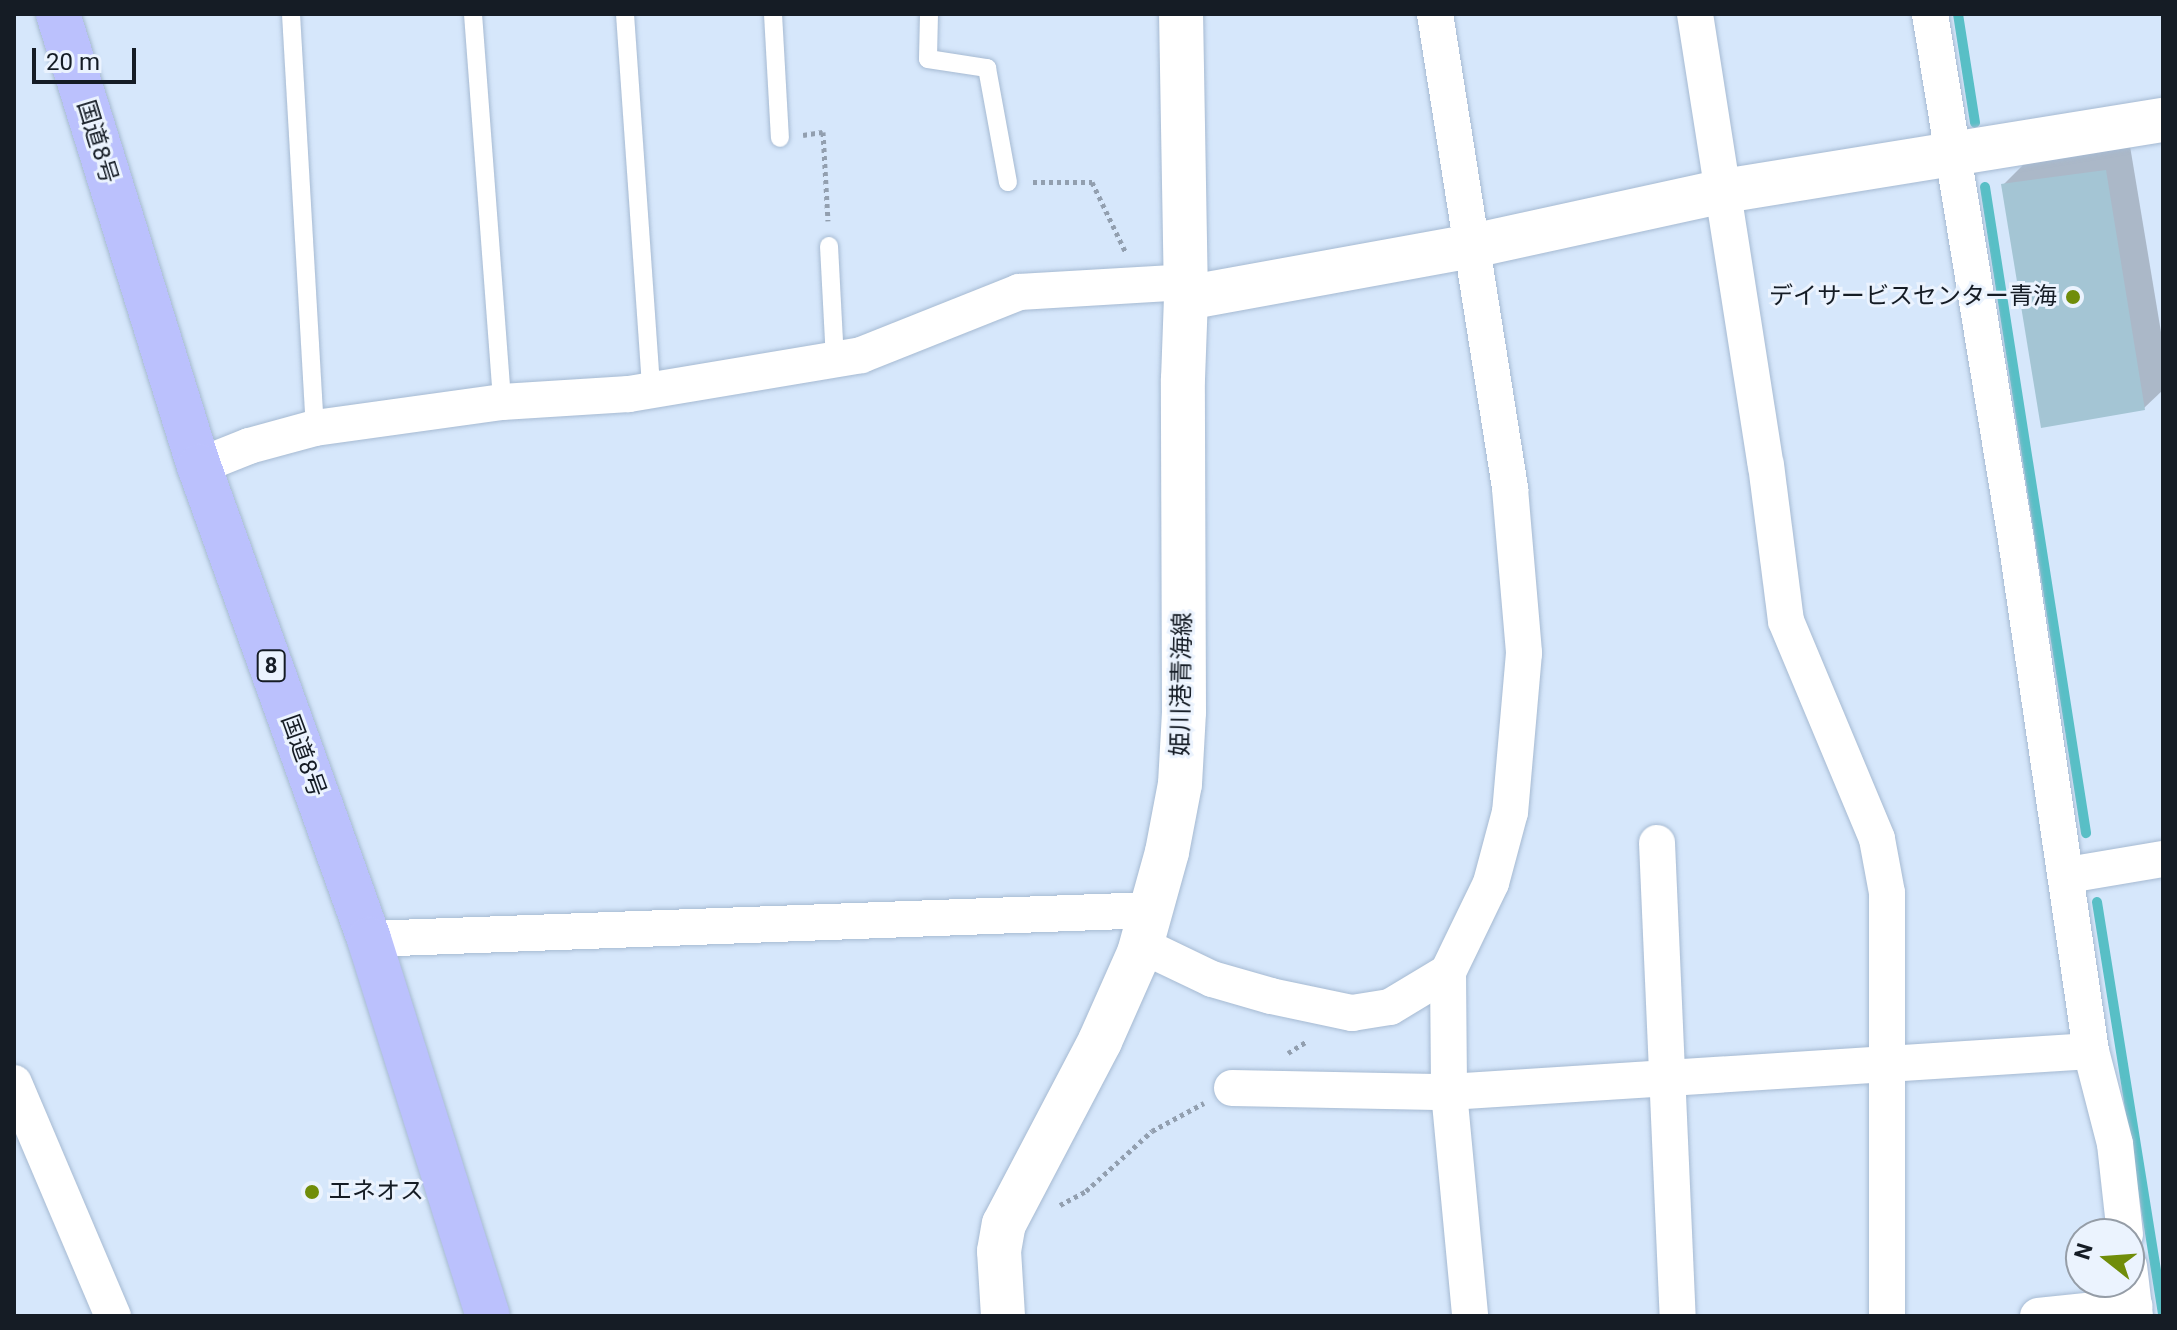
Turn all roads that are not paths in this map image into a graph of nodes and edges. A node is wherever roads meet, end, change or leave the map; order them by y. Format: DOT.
graph roads {
  1 [pos="58,14"];
  2 [pos="291,14"];
  3 [pos="473,14"];
  4 [pos="625,14"];
  5 [pos="773,14"];
  6 [pos="929,14"];
  7 [pos="1181,14"];
  8 [pos="1435,14"];
  9 [pos="1695,14"];
  10 [pos="1930,14"];
  11 [pos="2163,120"];
  12 [pos="780,138"];
  13 [pos="1953,156"];
  14 [pos="1008,182"];
  15 [pos="1724,191"];
  16 [pos="829,246"];
  17 [pos="1472,246"];
  18 [pos="1186,290"];
  19 [pos="835,360"];
  20 [pos="651,389"];
  21 [pos="502,402"];
  22 [pos="315,428"];
  23 [pos="199,466"];
  24 [pos="1657,843"];
  25 [pos="2163,859"];
  26 [pos="2068,875"];
  27 [pos="1147,927"];
  28 [pos="369,939"];
  29 [pos="1448,972"];
  30 [pos="2091,1051"];
  31 [pos="1887,1064"];
  32 [pos="1667,1078"];
  33 [pos="14,1083"];
  34 [pos="1232,1088"];
  35 [pos="1449,1092"];
  36 [pos="2123,1218"];
  37 [pos="2135,1311"];
  38 [pos="113,1316"];
  39 [pos="488,1316"];
  40 [pos="1003,1316"];
  41 [pos="1470,1316"];
  42 [pos="1678,1316"];
  43 [pos="1887,1316"];
  44 [pos="2038,1316"];
  1 -- 23 [label="highway, 国道8号 / 8"];
  2 -- 22 [label="lane"];
  3 -- 21 [label="lane"];
  4 -- 20 [label="lane"];
  5 -- 12 [label="lane"];
  6 -- 14 [label="lane"];
  7 -- 18 [label="main road, 姫川港青海線"];
  8 -- 17 [label="street"];
  9 -- 15 [label="street"];
  10 -- 13 [label="street"];
  11 -- 13 [label="main road"];
  13 -- 15 [label="main road"];
  13 -- 26 [label="street"];
  15 -- 17 [label="main road"];
  15 -- 31 [label="street"];
  16 -- 19 [label="lane"];
  17 -- 18 [label="main road"];
  17 -- 29 [label="street"];
  18 -- 19 [label="street"];
  18 -- 27 [label="main road, 姫川港青海線"];
  19 -- 20 [label="street"];
  20 -- 21 [label="street"];
  21 -- 22 [label="street"];
  22 -- 23 [label="street"];
  23 -- 28 [label="highway, 国道8号 / 8"];
  24 -- 32 [label="street"];
  25 -- 26 [label="street"];
  26 -- 30 [label="street"];
  27 -- 28 [label="street"];
  27 -- 29 [label="street"];
  27 -- 40 [label="main road, 姫川港青海線"];
  28 -- 39 [label="highway, 国道8号 / 8"];
  29 -- 35 [label="street"];
  30 -- 31 [label="street"];
  30 -- 36 [label="street"];
  31 -- 32 [label="street"];
  31 -- 43 [label="street"];
  32 -- 35 [label="street"];
  32 -- 42 [label="street"];
  33 -- 38 [label="street"];
  34 -- 35 [label="street"];
  35 -- 41 [label="street"];
  37 -- 44 [label="street"];
}
